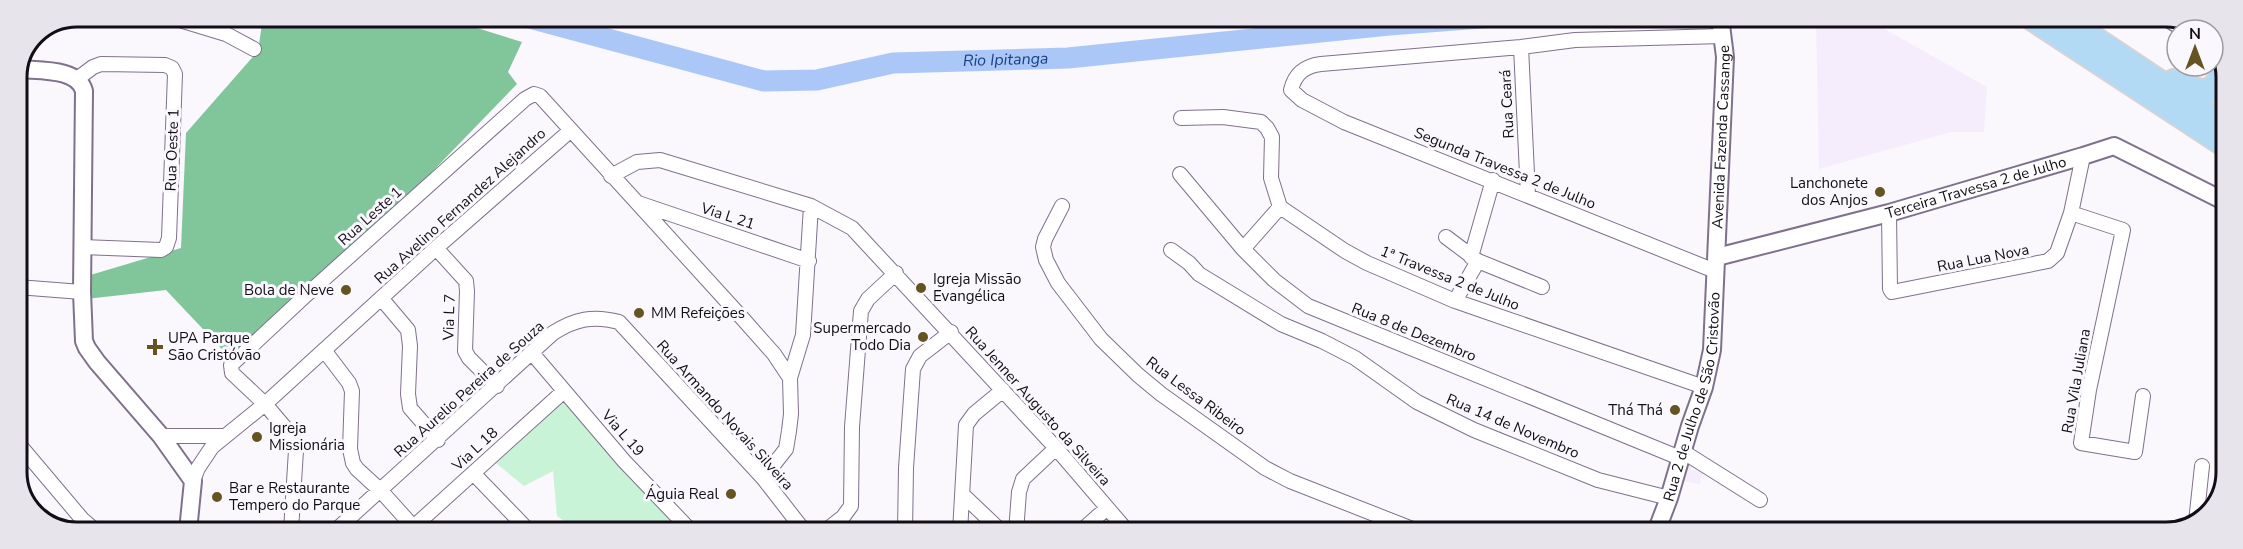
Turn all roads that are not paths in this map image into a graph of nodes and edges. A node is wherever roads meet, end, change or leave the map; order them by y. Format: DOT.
graph roads {
  1 [pos="204,27"];
  2 [pos="1722,27"];
  3 [pos="2045,27"];
  4 [pos="2078,27"];
  5 [pos="2094,27"];
  6 [pos="1723,36"];
  7 [pos="1521,47"];
  8 [pos="254,50"];
  9 [pos="28,70"];
  10 [pos="2165,74"];
  11 [pos="2170,78"];
  12 [pos="77,79"];
  13 [pos="2216,84"];
  14 [pos="2172,111"];
  15 [pos="1181,118"];
  16 [pos="2216,119"];
  17 [pos="571,130"];
  18 [pos="2216,140"];
  19 [pos="2216,153"];
  20 [pos="2083,156"];
  21 [pos="1180,174"];
  22 [pos="611,176"];
  23 [pos="1493,180"];
  24 [pos="1528,195"];
  25 [pos="2216,197"];
  26 [pos="636,203"];
  27 [pos="811,206"];
  28 [pos="1062,206"];
  29 [pos="1280,207"];
  30 [pos="1889,213"];
  31 [pos="2071,213"];
  32 [pos="1446,237"];
  33 [pos="82,248"];
  34 [pos="436,248"];
  35 [pos="1243,249"];
  36 [pos="1171,250"];
  37 [pos="1475,259"];
  38 [pos="809,261"];
  39 [pos="1716,264"];
  40 [pos="896,273"];
  41 [pos="1542,287"];
  42 [pos="27,288"];
  43 [pos="82,292"];
  44 [pos="381,298"];
  45 [pos="1455,301"];
  46 [pos="619,322"];
  47 [pos="951,332"];
  48 [pos="324,350"];
  49 [pos="532,353"];
  50 [pos="790,378"];
  51 [pos="497,386"];
  52 [pos="1704,387"];
  53 [pos="1003,390"];
  54 [pos="564,391"];
  55 [pos="2144,396"];
  56 [pos="265,404"];
  57 [pos="161,436"];
  58 [pos="225,436"];
  59 [pos="438,440"];
  60 [pos="1056,448"];
  61 [pos="1681,454"];
  62 [pos="27,455"];
  63 [pos="2202,466"];
  64 [pos="473,473"];
  65 [pos="763,478"];
  66 [pos="193,481"];
  67 [pos="381,491"];
  68 [pos="962,494"];
  69 [pos="1669,498"];
  70 [pos="1760,500"];
  71 [pos="1107,508"];
  72 [pos="2197,511"];
  73 [pos="80,522"];
  74 [pos="190,522"];
  75 [pos="292,522"];
  76 [pos="345,522"];
  77 [pos="406,522"];
  78 [pos="421,522"];
  79 [pos="520,522"];
  80 [pos="682,522"];
  81 [pos="797,522"];
  82 [pos="837,522"];
  83 [pos="905,522"];
  84 [pos="961,522"];
  85 [pos="991,522"];
  86 [pos="1017,522"];
  87 [pos="1091,522"];
  88 [pos="1119,522"];
  89 [pos="1396,522"];
  90 [pos="1660,522"];
  1 -- 8 [label="street"];
  2 -- 6 [label="street, Avenida Fazenda Cassange"];
  3 -- 14 [label="highway"];
  4 -- 16 [label="highway"];
  5 -- 10 [label="highway"];
  6 -- 7 [label="street"];
  6 -- 39 [label="street, Avenida Fazenda Cassange"];
  7 -- 23 [label="street, Segunda Travessa 2 de Julho"];
  7 -- 24 [label="street, Rua Ceará"];
  9 -- 12 [label="street"];
  11 -- 13 [label="highway"];
  12 -- 33 [label="street"];
  12 -- 33 [label="street, Rua Oeste 1"];
  14 -- 18 [label="highway"];
  14 -- 19 [label="highway"];
  15 -- 29 [label="street"];
  17 -- 22 [label="street"];
  17 -- 34 [label="street, Rua Avelino Fernandez Alejandro"];
  17 -- 56 [label="street, Rua Leste 1"];
  20 -- 25 [label="street, Terceira Travessa 2 de Julho"];
  20 -- 30 [label="street, Terceira Travessa 2 de Julho"];
  20 -- 31 [label="street, Rua Lua Nova"];
  21 -- 35 [label="street, Rua 8 de Dezembro"];
  22 -- 26 [label="street"];
  22 -- 27 [label="street, Rua Jenner Augusto da Silveira"];
  23 -- 24 [label="street, Segunda Travessa 2 de Julho"];
  23 -- 37 [label="street"];
  24 -- 39 [label="street, Segunda Travessa 2 de Julho"];
  26 -- 38 [label="street, Via L 21"];
  26 -- 50 [label="street"];
  27 -- 38 [label="street"];
  27 -- 40 [label="street, Rua Jenner Augusto da Silveira"];
  28 -- 89 [label="street, Rua Lessa Ribeiro"];
  29 -- 35 [label="street"];
  29 -- 45 [label="street, 1ª Travessa 2 de Julho"];
  30 -- 31 [label="street, Rua Lua Nova"];
  30 -- 39 [label="street, Terceira Travessa 2 de Julho"];
  31 -- 55 [label="street, Rua Vila Juliana"];
  32 -- 37 [label="street"];
  33 -- 43 [label="street"];
  34 -- 44 [label="street, Rua Avelino Fernandez Alejandro"];
  34 -- 51 [label="street, Via L 7"];
  35 -- 61 [label="street, Rua 8 de Dezembro"];
  36 -- 69 [label="street, Rua 14 de Novembro"];
  37 -- 41 [label="street"];
  37 -- 45 [label="street"];
  38 -- 50 [label="street"];
  39 -- 52 [label="street, Rua 2 de Julho de São Cristovão"];
  40 -- 47 [label="street, Rua Jenner Augusto da Silveira"];
  40 -- 82 [label="street"];
  42 -- 43 [label="street"];
  43 -- 57 [label="street"];
  44 -- 48 [label="street, Rua Avelino Fernandez Alejandro"];
  44 -- 59 [label="street"];
  45 -- 52 [label="street, 1ª Travessa 2 de Julho"];
  46 -- 49 [label="street, Rua Aurelio Pereira de Souza"];
  46 -- 65 [label="street, Rua Armando Novais Silveira"];
  47 -- 53 [label="street, Rua Jenner Augusto da Silveira"];
  47 -- 83 [label="street"];
  48 -- 56 [label="street, Rua Avelino Fernandez Alejandro"];
  48 -- 67 [label="street"];
  49 -- 51 [label="street, Rua Aurelio Pereira de Souza"];
  49 -- 54 [label="street, Via L 19"];
  50 -- 65 [label="street"];
  51 -- 59 [label="street, Rua Aurelio Pereira de Souza"];
  52 -- 61 [label="street, Rua 2 de Julho de São Cristovão"];
  53 -- 60 [label="street, Rua Jenner Augusto da Silveira"];
  53 -- 68 [label="street"];
  54 -- 64 [label="street, Via L 18"];
  54 -- 80 [label="street, Via L 19"];
  56 -- 58 [label="street, Rua Avelino Fernandez Alejandro"];
  56 -- 75 [label="street"];
  57 -- 58 [label="street"];
  57 -- 66 [label="street"];
  58 -- 66 [label="street, Rua Avelino Fernandez Alejandro"];
  59 -- 67 [label="street, Rua Aurelio Pereira de Souza"];
  60 -- 71 [label="street, Rua Jenner Augusto da Silveira"];
  60 -- 86 [label="street"];
  61 -- 69 [label="street, Rua 2 de Julho de São Cristovão"];
  61 -- 70 [label="street, Rua 8 de Dezembro"];
  62 -- 73 [label="street"];
  63 -- 72 [label="street"];
  64 -- 78 [label="street, Via L 18"];
  64 -- 79 [label="street"];
  65 -- 81 [label="street, Rua Armando Novais Silveira"];
  66 -- 74 [label="street"];
  67 -- 76 [label="street, Rua Aurelio Pereira de Souza"];
  67 -- 77 [label="street"];
  68 -- 84 [label="street"];
  68 -- 85 [label="street"];
  69 -- 90 [label="street, Rua 2 de Julho de São Cristovão"];
  71 -- 87 [label="street"];
  71 -- 88 [label="street, Rua Jenner Augusto da Silveira"];
}
